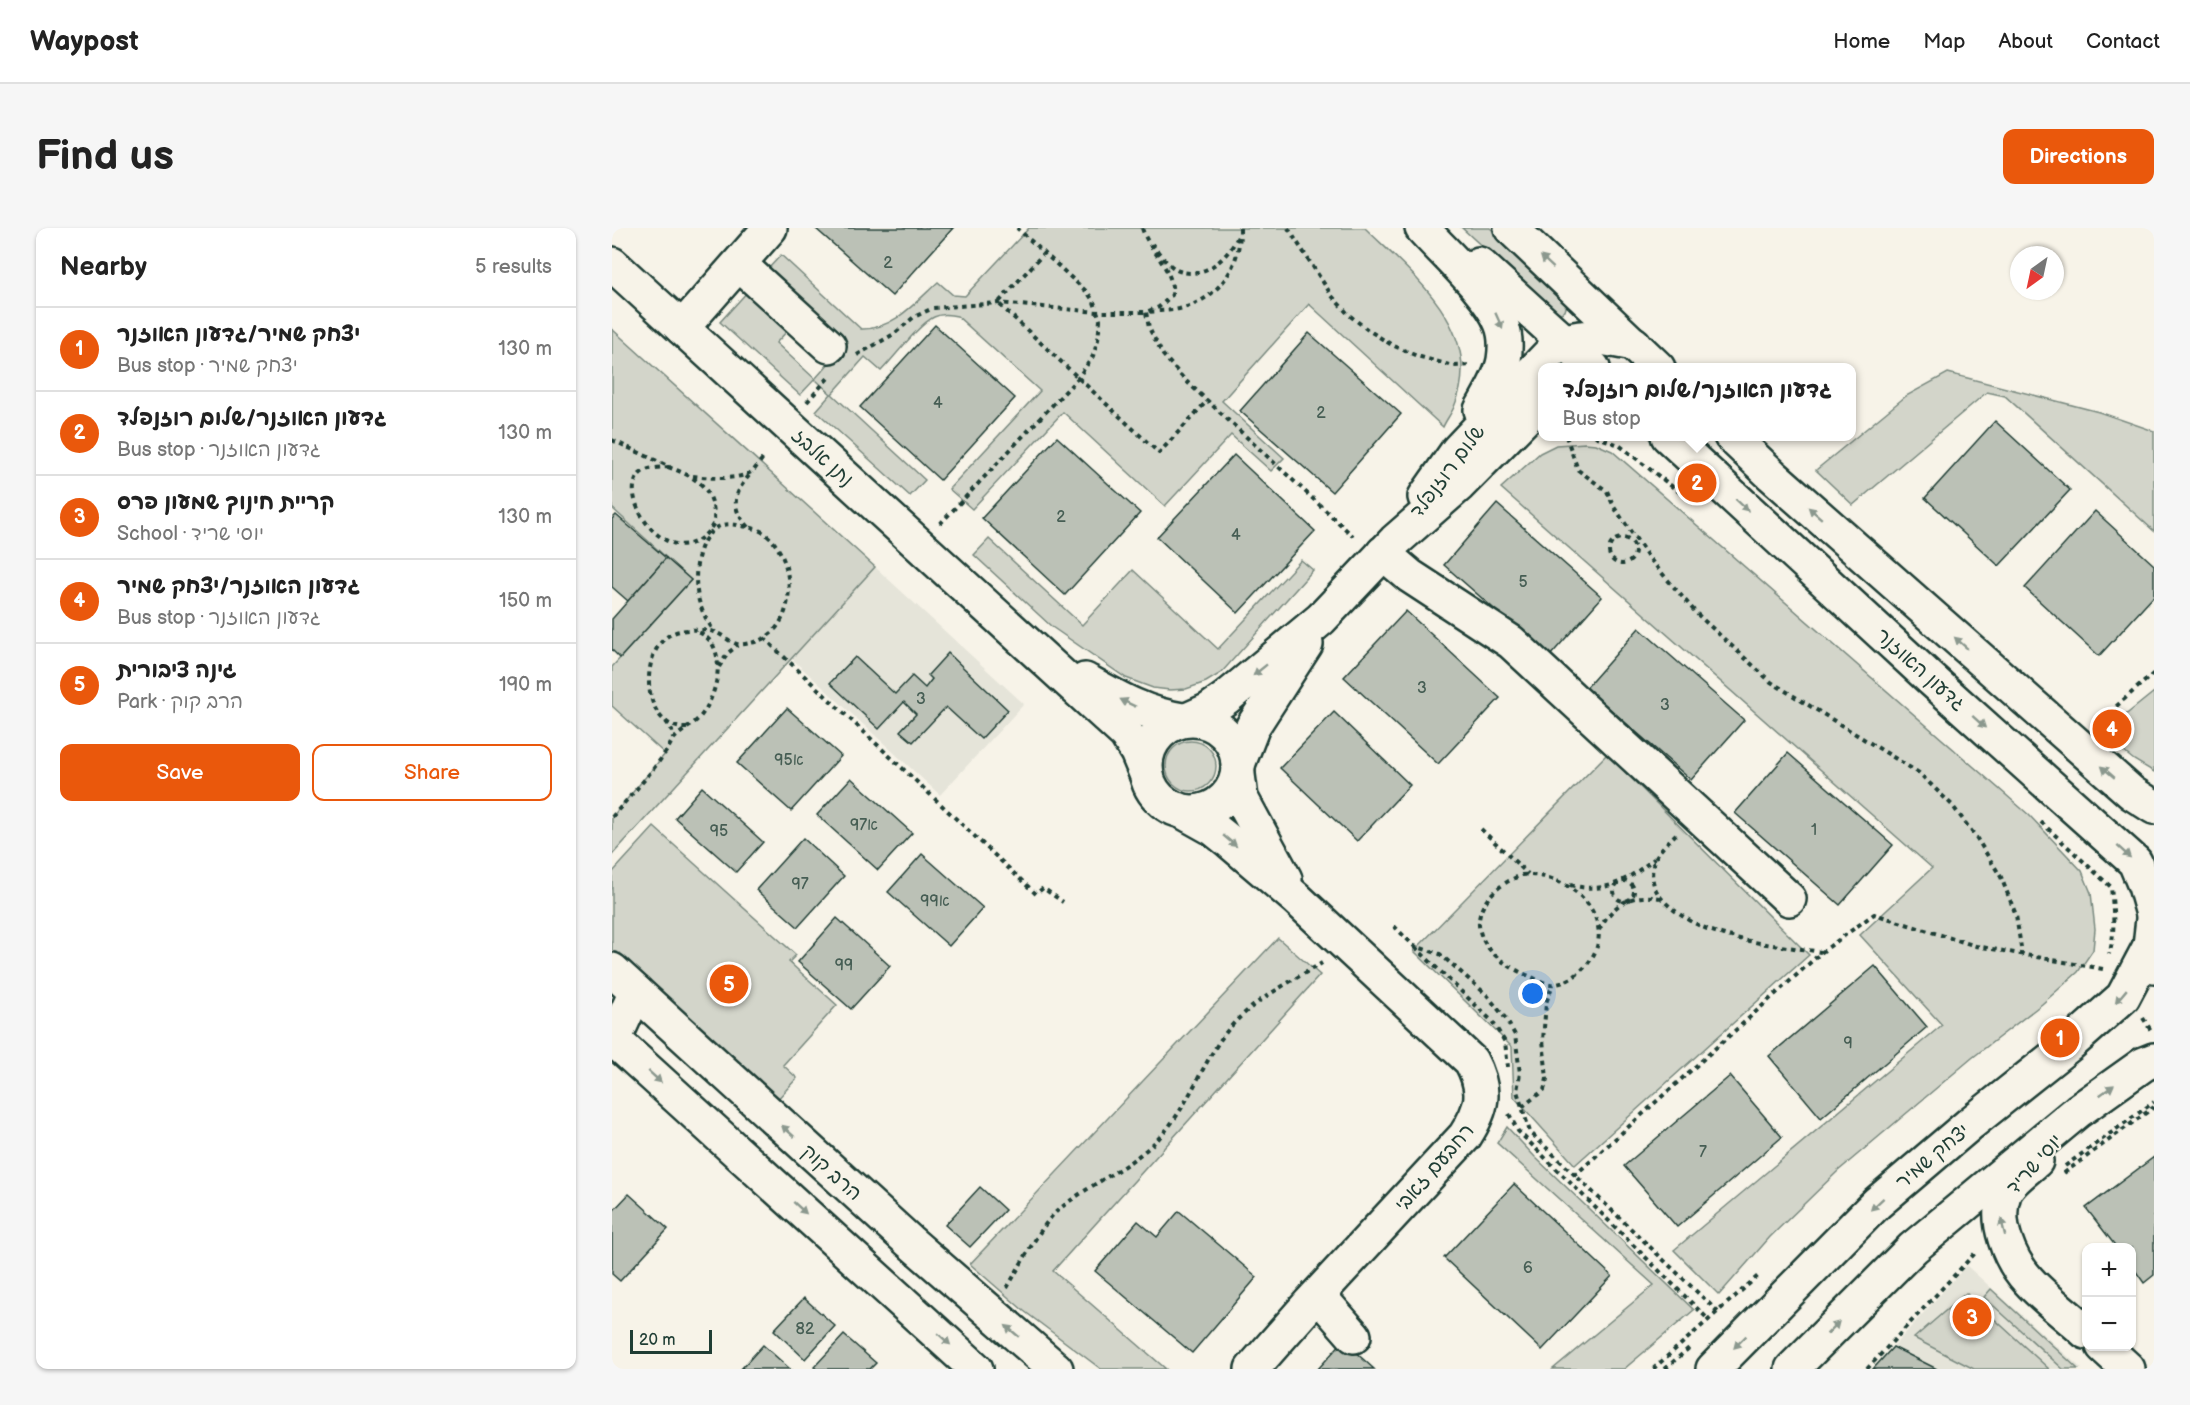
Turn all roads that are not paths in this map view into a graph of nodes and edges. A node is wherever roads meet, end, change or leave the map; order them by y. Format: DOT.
graph roads {
  1 [pos="770,228"];
  2 [pos="1422,228"];
  3 [pos="1438,228"];
  4 [pos="1511,228"];
  5 [pos="612,264"];
  6 [pos="739,264"];
  7 [pos="682,328"];
  8 [pos="1583,348"];
  9 [pos="836,360"];
  10 [pos="1539,363"];
  11 [pos="1653,363"];
  12 [pos="1538,364"];
  13 [pos="1538,405"];
  14 [pos="1538,427"];
  15 [pos="1665,441"];
  16 [pos="1673,441"];
  17 [pos="1736,441"];
  18 [pos="1458,450"];
  19 [pos="1696,462"];
  20 [pos="1459,485"];
  21 [pos="1389,547"];
  22 [pos="1321,619"];
  23 [pos="1034,650"];
  24 [pos="1186,720"];
  25 [pos="1238,768"];
  26 [pos="1147,776"];
  27 [pos="2154,807"];
  28 [pos="1180,810"];
  29 [pos="1296,899"];
  30 [pos="1789,899"];
  31 [pos="2153,912"];
  32 [pos="2152,957"];
  33 [pos="612,970"];
  34 [pos="624,997"];
  35 [pos="613,1041"];
  36 [pos="2154,1060"];
  37 [pos="2078,1111"];
  38 [pos="1314,1299"];
  39 [pos="2082,1328"];
  40 [pos="1354,1336"];
  41 [pos="2108,1351"];
  42 [pos="976,1369"];
  43 [pos="1056,1369"];
  44 [pos="1252,1369"];
  45 [pos="1713,1369"];
  46 [pos="1792,1369"];
  47 [pos="2128,1369"];
  1 -- 6 [label="street"];
  2 -- 18 [label="street, one-way"];
  3 -- 8 [label="street"];
  8 -- 4 [label="street, one-way"];
  5 -- 7 [label="street, נתן אלבז"];
  6 -- 7 [label="street"];
  6 -- 9 [label="street"];
  7 -- 23 [label="street, נתן אלבז"];
  8 -- 10 [label="street, שלום רוזנפלד"];
  8 -- 11 [label="street"];
  12 -- 18 [label="street, שלום רוזנפלד"];
  13 -- 20 [label="street, שלום רוזנפלד"];
  14 -- 20 [label="street"];
  15 -- 19 [label="street"];
  16 -- 19 [label="street, גדעון האוזנר"];
  27 -- 17 [label="street, one-way"];
  18 -- 21 [label="street, שלום רוזנפלד"];
  19 -- 31 [label="street, גדעון האוזנר, one-way"];
  20 -- 21 [label="street, שלום רוזנפלד"];
  21 -- 22 [label="street, שלום רוזנפלד"];
  21 -- 30 [label="street"];
  22 -- 24 [label="street, שלום רוזנפלד, one-way"];
  22 -- 25 [label="street, שלום רוזנפלד"];
  24 -- 23 [label="street, נתן אלבז, one-way"];
  23 -- 26 [label="street, נתן אלבז"];
  24 -- 25 [label="street"];
  24 -- 26 [label="street"];
  25 -- 28 [label="street"];
  25 -- 29 [label="street, רחבעם זאבי"];
  26 -- 28 [label="street"];
  28 -- 29 [label="street, רחבעם זאבי, one-way"];
  29 -- 38 [label="street, רחבעם זאבי"];
  31 -- 32 [label="street"];
  32 -- 45 [label="street, יצחק שמיר, one-way"];
  33 -- 34 [label="street, הרב קוק"];
  34 -- 35 [label="street"];
  43 -- 34 [label="street, הרב קוק, one-way"];
  35 -- 42 [label="street, one-way"];
  37 -- 36 [label="street, one-way"];
  39 -- 37 [label="street, יוסי שריד, one-way"];
  46 -- 37 [label="street, one-way"];
  38 -- 40 [label="street"];
  38 -- 44 [label="street, רחבעם זאבי"];
  41 -- 47 [label="street"];
}
